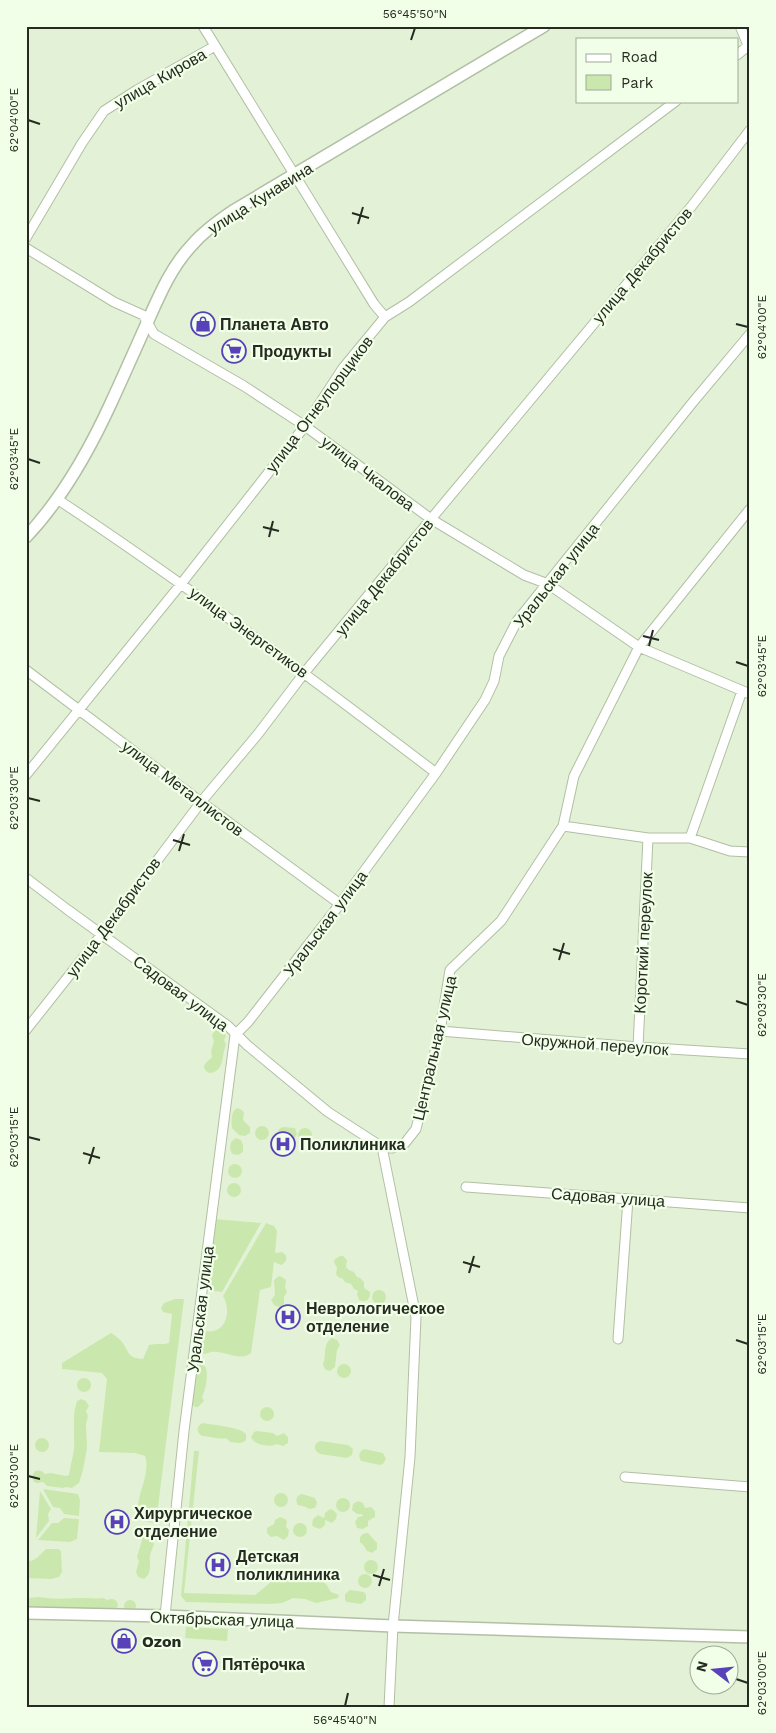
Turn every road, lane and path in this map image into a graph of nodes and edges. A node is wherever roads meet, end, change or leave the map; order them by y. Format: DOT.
graph roads {
  1 [pos="203,26"];
  2 [pos="544,26"];
  3 [pos="740,26"];
  4 [pos="215,46"];
  5 [pos="749,48"];
  6 [pos="738,54"];
  7 [pos="675,102"];
  8 [pos="750,130"];
  9 [pos="294,175"];
  10 [pos="26,238"];
  11 [pos="26,248"];
  12 [pos="385,317"];
  13 [pos="148,322"];
  14 [pos="750,334"];
  15 [pos="305,426"];
  16 [pos="57,499"];
  17 [pos="750,509"];
  18 [pos="431,519"];
  19 [pos="26,537"];
  20 [pos="181,584"];
  21 [pos="548,584"];
  22 [pos="639,647"];
  23 [pos="26,670"];
  24 [pos="305,672"];
  25 [pos="746,693"];
  26 [pos="78,709"];
  27 [pos="436,773"];
  28 [pos="26,775"];
  29 [pos="200,802"];
  30 [pos="563,826"];
  31 [pos="648,838"];
  32 [pos="690,838"];
  33 [pos="750,852"];
  34 [pos="26,878"];
  35 [pos="340,904"];
  36 [pos="102,934"];
  37 [pos="26,1030"];
  38 [pos="440,1031"];
  39 [pos="236,1035"];
  40 [pos="638,1047"];
  41 [pos="750,1054"];
  42 [pos="382,1147"];
  43 [pos="466,1187"];
  44 [pos="628,1199"];
  45 [pos="750,1208"];
  46 [pos="618,1339"];
  47 [pos="625,1477"];
  48 [pos="750,1487"];
  49 [pos="26,1613"];
  50 [pos="165,1616"];
  51 [pos="393,1626"];
  52 [pos="750,1637"];
  53 [pos="389,1707"];
  1 -- 4 [label="street"];
  2 -- 9 [label="main road, улица Кунавина"];
  3 -- 5 [label="street"];
  4 -- 9 [label="street"];
  4 -- 10 [label="street, улица Кирова"];
  5 -- 6 [label="street"];
  7 -- 12 [label="street, улица Огнеупорщиков"];
  8 -- 18 [label="street, улица Декабристов"];
  9 -- 12 [label="street"];
  9 -- 13 [label="main road, улица Кунавина"];
  11 -- 13 [label="street, улица Чкалова"];
  12 -- 15 [label="street, улица Огнеупорщиков"];
  13 -- 15 [label="street, улица Чкалова"];
  13 -- 16 [label="main road, улица Кунавина"];
  14 -- 21 [label="street, Уральская улица"];
  15 -- 18 [label="street, улица Чкалова"];
  15 -- 20 [label="street, улица Огнеупорщиков"];
  16 -- 19 [label="main road, улица Кунавина"];
  16 -- 20 [label="street, улица Энергетиков"];
  17 -- 22 [label="street, Центральная улица"];
  18 -- 21 [label="street, улица Чкалова"];
  18 -- 24 [label="street, улица Декабристов"];
  20 -- 24 [label="street, улица Энергетиков"];
  20 -- 26 [label="street, улица Огнеупорщиков"];
  21 -- 22 [label="street, улица Чкалова"];
  21 -- 27 [label="street, Уральская улица"];
  22 -- 25 [label="street, улица Чкалова"];
  22 -- 30 [label="street, Центральная улица"];
  23 -- 26 [label="street, улица Металлистов"];
  24 -- 27 [label="street, улица Энергетиков"];
  24 -- 29 [label="street, улица Декабристов"];
  25 -- 32 [label="street"];
  26 -- 28 [label="street, улица Огнеупорщиков"];
  26 -- 29 [label="street, улица Металлистов"];
  27 -- 35 [label="street, Уральская улица"];
  29 -- 35 [label="street, улица Металлистов"];
  29 -- 36 [label="street, улица Декабристов"];
  30 -- 31 [label="street"];
  30 -- 38 [label="street, Центральная улица"];
  31 -- 32 [label="street"];
  31 -- 40 [label="street, Короткий переулок"];
  32 -- 33 [label="street"];
  34 -- 36 [label="street, Садовая улица"];
  35 -- 39 [label="street, Уральская улица"];
  36 -- 37 [label="street, улица Декабристов"];
  36 -- 39 [label="street, Садовая улица"];
  38 -- 40 [label="street, Окружной переулок"];
  38 -- 42 [label="street, Центральная улица"];
  39 -- 42 [label="street, Садовая улица"];
  39 -- 50 [label="street, Уральская улица"];
  40 -- 41 [label="street, Окружной переулок"];
  42 -- 51 [label="street"];
  43 -- 44 [label="street, Садовая улица"];
  44 -- 45 [label="street, Садовая улица"];
  44 -- 46 [label="street"];
  47 -- 48 [label="street"];
  49 -- 50 [label="main road, Октябрьская улица"];
  50 -- 51 [label="main road, Октябрьская улица"];
  51 -- 52 [label="main road, Октябрьская улица"];
  51 -- 53 [label="street"];
}
